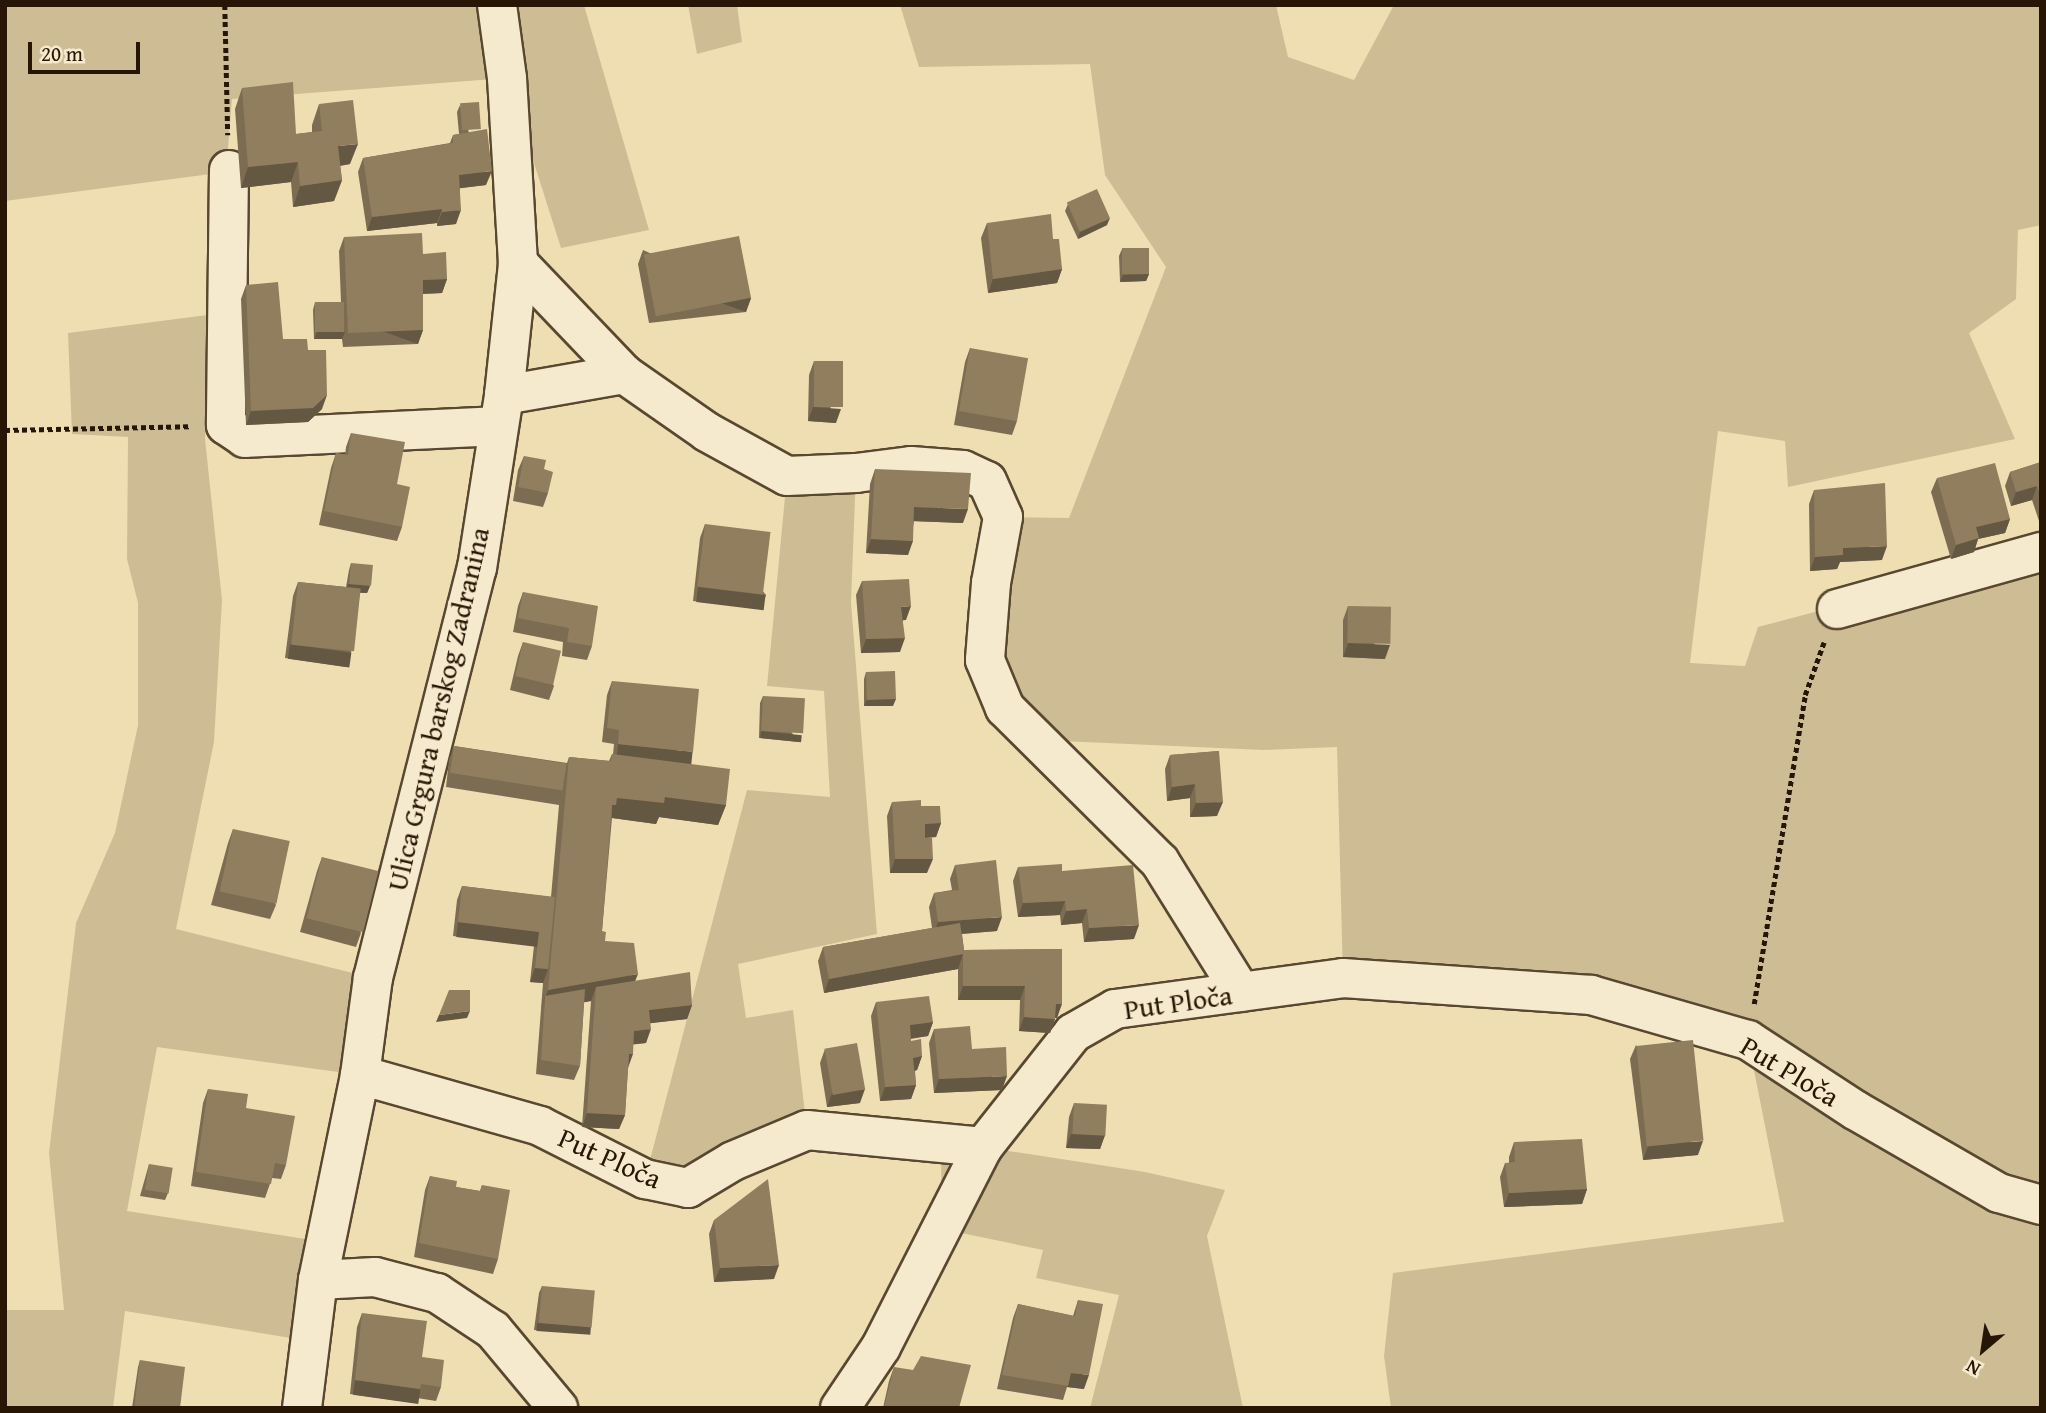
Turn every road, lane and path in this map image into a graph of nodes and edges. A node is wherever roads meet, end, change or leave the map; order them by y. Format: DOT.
graph roads {
  1 [pos="225,5"];
  2 [pos="497,5"];
  3 [pos="229,170"];
  4 [pos="518,263"];
  5 [pos="624,374"];
  6 [pos="500,411"];
  7 [pos="226,425"];
  8 [pos="5,430"];
  9 [pos="2041,552"];
  10 [pos="1837,608"];
  11 [pos="1241,992"];
  12 [pos="1748,1040"];
  13 [pos="359,1075"];
  14 [pos="983,1147"];
  15 [pos="2041,1205"];
  16 [pos="318,1280"];
  17 [pos="302,1408"];
  18 [pos="558,1408"];
  19 [pos="840,1408"];
  1 -- 3 [label="path"];
  2 -- 4 [label="street, Ulica Grgura barskog Zadranina"];
  3 -- 7 [label="street"];
  4 -- 5 [label="street"];
  4 -- 6 [label="street, Ulica Grgura barskog Zadranina"];
  5 -- 6 [label="street"];
  5 -- 11 [label="street"];
  6 -- 7 [label="street"];
  6 -- 13 [label="street, Ulica Grgura barskog Zadranina"];
  7 -- 8 [label="path"];
  9 -- 10 [label="street"];
  10 -- 12 [label="path"];
  11 -- 12 [label="street, Put Ploča"];
  11 -- 14 [label="street, Put Ploča"];
  12 -- 15 [label="street, Put Ploča"];
  13 -- 14 [label="street, Put Ploča"];
  13 -- 16 [label="street, Ulica Grgura barskog Zadranina"];
  14 -- 19 [label="street"];
  16 -- 17 [label="street, Ulica Grgura barskog Zadranina"];
  16 -- 18 [label="street"];
}
